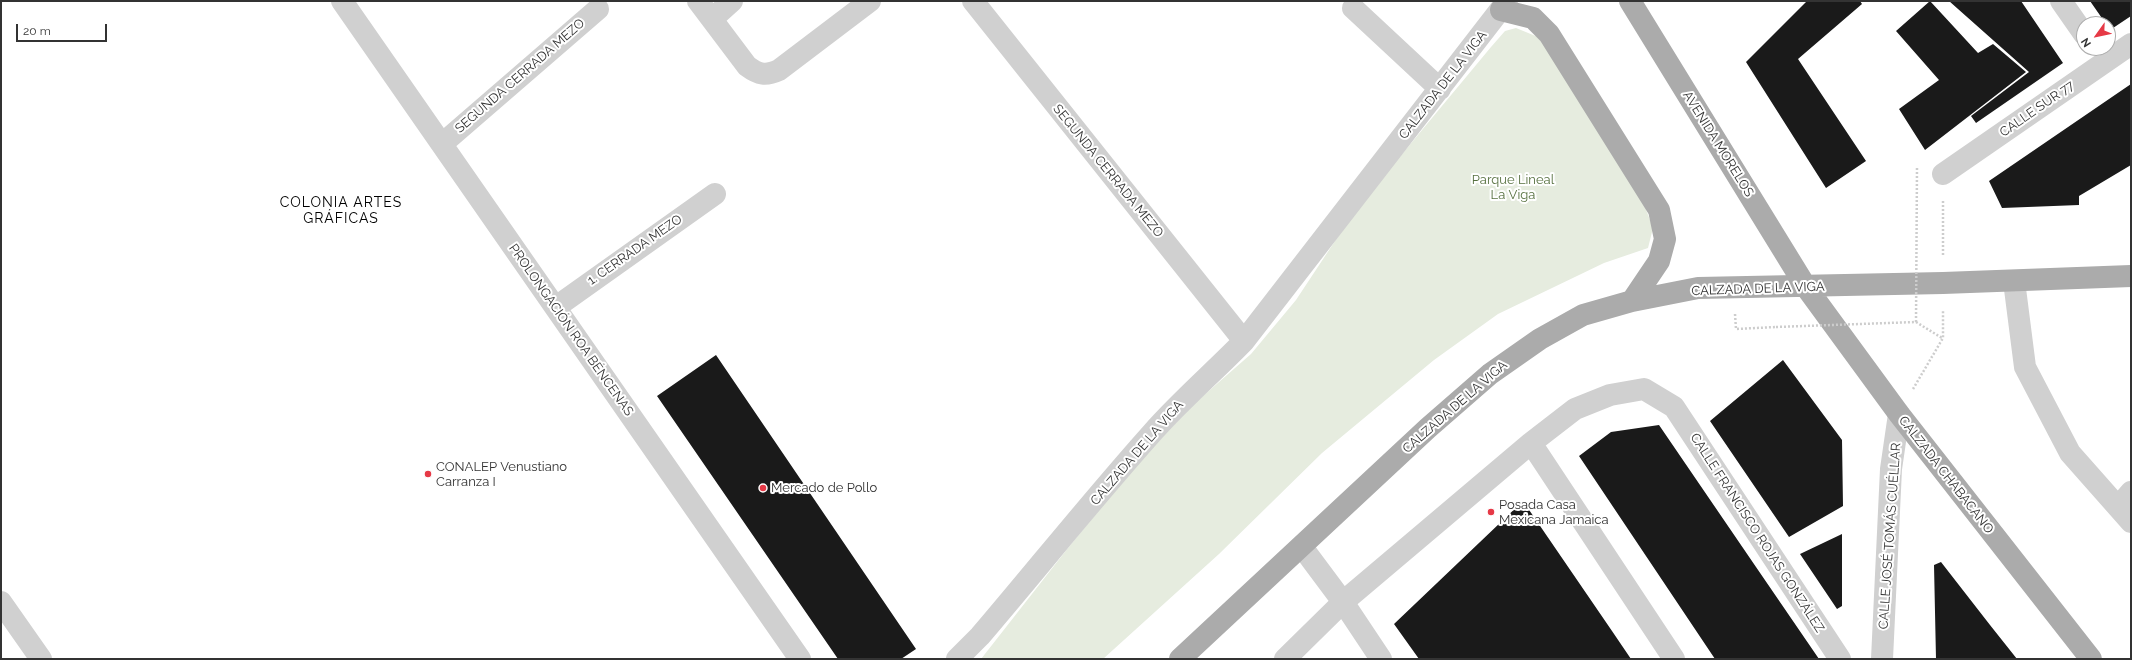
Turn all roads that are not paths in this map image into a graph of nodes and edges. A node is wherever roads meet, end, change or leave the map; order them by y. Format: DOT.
graph roads {
  1 [pos="342,1"];
  2 [pos="698,1"];
  3 [pos="732,1"];
  4 [pos="870,1"];
  5 [pos="972,1"];
  6 [pos="2061,1"];
  7 [pos="1635,3"];
  8 [pos="1504,5"];
  9 [pos="1353,8"];
  10 [pos="598,9"];
  11 [pos="712,19"];
  12 [pos="2076,23"];
  13 [pos="2131,44"];
  14 [pos="2116,49"];
  15 [pos="2098,56"];
  16 [pos="1440,89"];
  17 [pos="442,144"];
  18 [pos="1943,174"];
  19 [pos="715,194"];
  20 [pos="2131,276"];
  21 [pos="2014,281"];
  22 [pos="1806,287"];
  23 [pos="1632,301"];
  24 [pos="556,307"];
  25 [pos="1244,341"];
  26 [pos="1899,414"];
  27 [pos="1531,443"];
  28 [pos="2127,507"];
  29 [pos="1302,547"];
  30 [pos="1,602"];
  31 [pos="1343,602"];
  32 [pos="33,657"];
  33 [pos="800,659"];
  34 [pos="957,659"];
  35 [pos="1180,659"];
  36 [pos="1284,659"];
  37 [pos="1381,659"];
  38 [pos="1674,659"];
  39 [pos="1840,659"];
  40 [pos="1882,659"];
  41 [pos="2091,659"];
  1 -- 17 [label="street, PROLONGACIÓN ROA BÉNCENAS"];
  2 -- 11 [label="street"];
  3 -- 11 [label="street"];
  4 -- 11 [label="street"];
  5 -- 25 [label="street, SEGUNDA CERRADA MEZO"];
  6 -- 12 [label="street"];
  7 -- 22 [label="main road, AVENIDA MORELOS"];
  8 -- 16 [label="street, CALZADA DE LA VIGA"];
  8 -- 23 [label="main road"];
  9 -- 16 [label="street"];
  10 -- 17 [label="street, SEGUNDA CERRADA MEZO"];
  13 -- 14 [label="street, CALLE SUR 77"];
  15 -- 18 [label="street, CALLE SUR 77"];
  16 -- 25 [label="street, CALZADA DE LA VIGA"];
  17 -- 24 [label="street, PROLONGACIÓN ROA BÉNCENAS"];
  19 -- 24 [label="street, 1. CERRADA MEZO"];
  20 -- 21 [label="main road, CALZADA DE LA VIGA"];
  21 -- 22 [label="main road, CALZADA DE LA VIGA"];
  21 -- 28 [label="street"];
  22 -- 23 [label="main road, CALZADA DE LA VIGA"];
  22 -- 26 [label="main road, CALZADA CHABACANO"];
  23 -- 29 [label="main road, CALZADA DE LA VIGA"];
  24 -- 33 [label="street, PROLONGACIÓN ROA BÉNCENAS"];
  25 -- 34 [label="street, CALZADA DE LA VIGA"];
  26 -- 40 [label="street, CALLE JOSÉ TOMÁS CUÉLLAR"];
  26 -- 41 [label="main road, CALZADA CHABACANO"];
  27 -- 31 [label="street"];
  27 -- 38 [label="street"];
  27 -- 39 [label="street, CALLE FRANCISCO ROJAS GONZÁLEZ"];
  29 -- 31 [label="street"];
  29 -- 35 [label="main road, CALZADA DE LA VIGA"];
  30 -- 32 [label="street"];
  31 -- 36 [label="street"];
  31 -- 37 [label="street"];
}
